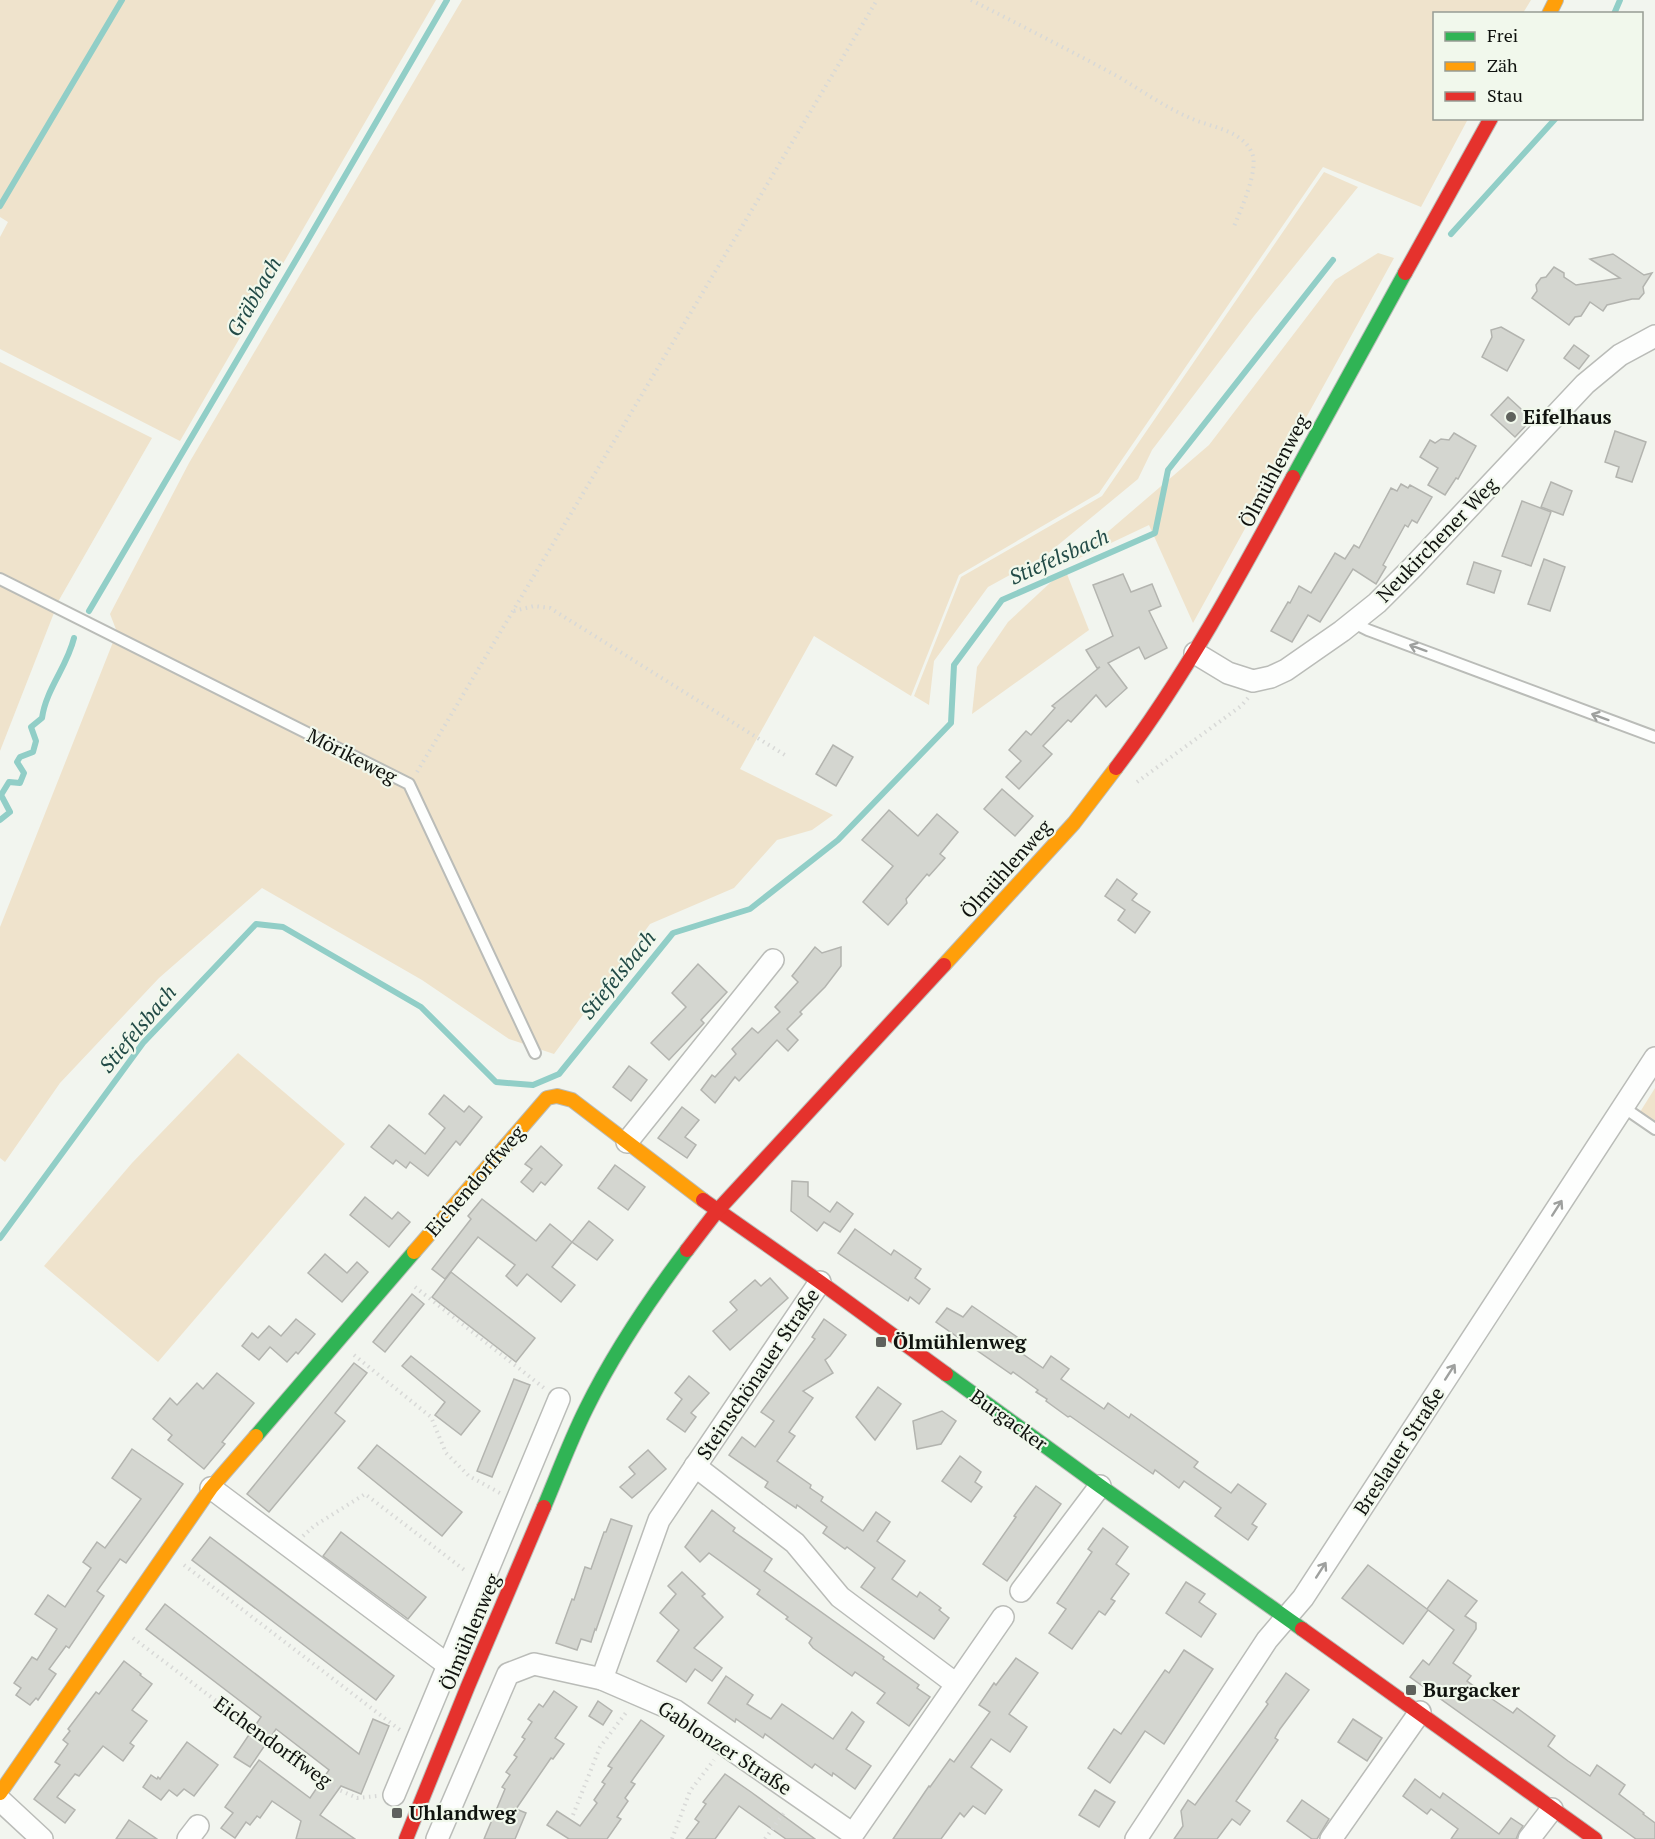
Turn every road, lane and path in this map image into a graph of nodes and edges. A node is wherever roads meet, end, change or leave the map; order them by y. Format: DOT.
graph roads {
  1 [pos="878,0"];
  2 [pos="971,0"];
  3 [pos="1490,120"];
  4 [pos="1233,229"];
  5 [pos="1655,336"];
  6 [pos="0,579"];
  7 [pos="513,611"];
  8 [pos="1356,620"];
  9 [pos="1195,653"];
  10 [pos="1253,681"];
  11 [pos="1655,737"];
  12 [pos="788,757"];
  13 [pos="1111,775"];
  14 [pos="409,784"];
  15 [pos="773,960"];
  16 [pos="535,1053"];
  17 [pos="1655,1059"];
  18 [pos="1623,1107"];
  19 [pos="1655,1129"];
  20 [pos="627,1142"];
  21 [pos="717,1211"];
  22 [pos="397,1273"];
  23 [pos="820,1282"];
  24 [pos="338,1342"];
  25 [pos="559,1399"];
  26 [pos="695,1466"];
  27 [pos="1100,1486"];
  28 [pos="211,1488"];
  29 [pos="516,1502"];
  30 [pos="291,1547"];
  31 [pos="166,1552"];
  32 [pos="482,1584"];
  33 [pos="1022,1591"];
  34 [pos="1003,1617"];
  35 [pos="1286,1617"];
  36 [pos="116,1625"];
  37 [pos="448,1665"];
  38 [pos="602,1679"];
  39 [pos="956,1684"];
  40 [pos="639,1695"];
  41 [pos="1420,1712"];
  42 [pos="416,1742"];
  43 [pos="725,1745"];
  44 [pos="0,1793"];
  45 [pos="393,1795"];
  46 [pos="797,1795"];
  47 [pos="0,1800"];
  48 [pos="1552,1809"];
  49 [pos="573,1815"];
  50 [pos="42,1839"];
  51 [pos="406,1839"];
  52 [pos="437,1839"];
  53 [pos="672,1839"];
  54 [pos="765,1839"];
  55 [pos="1136,1839"];
  56 [pos="1331,1839"];
  57 [pos="1529,1839"];
  58 [pos="1595,1839"];
  1 -- 7 [label="path"];
  2 -- 4 [label="path"];
  3 -- 9 [label="street, Ölmühlenweg"];
  5 -- 8 [label="street, Neukirchener Weg"];
  6 -- 14 [label="lane, Mörikeweg"];
  7 -- 12 [label="path"];
  7 -- 14 [label="path"];
  8 -- 10 [label="street, Neukirchener Weg"];
  11 -- 8 [label="lane, one-way"];
  9 -- 10 [label="street"];
  9 -- 13 [label="street, Ölmühlenweg"];
  10 -- 13 [label="path"];
  13 -- 21 [label="street, Ölmühlenweg"];
  14 -- 16 [label="lane, Mörikeweg"];
  15 -- 20 [label="street"];
  17 -- 18 [label="street, Breslauer Straße"];
  18 -- 19 [label="lane"];
  35 -- 18 [label="street, Breslauer Straße, one-way"];
  20 -- 21 [label="street"];
  20 -- 22 [label="street, Eichendorffweg"];
  21 -- 23 [label="street, Burgacker"];
  21 -- 51 [label="street, Ölmühlenweg"];
  22 -- 24 [label="street, Eichendorffweg"];
  22 -- 25 [label="path"];
  23 -- 26 [label="street, Steinschönauer Straße"];
  23 -- 27 [label="street, Burgacker"];
  24 -- 28 [label="street, Eichendorffweg"];
  24 -- 29 [label="path"];
  25 -- 29 [label="street"];
  26 -- 38 [label="street, Steinschönauer Straße"];
  26 -- 39 [label="street, Steinschönauer Straße"];
  27 -- 33 [label="street"];
  27 -- 35 [label="street, Burgacker"];
  28 -- 30 [label="street"];
  28 -- 31 [label="street, Eichendorffweg"];
  29 -- 32 [label="street"];
  30 -- 32 [label="path"];
  30 -- 37 [label="street"];
  31 -- 36 [label="street, Eichendorffweg"];
  31 -- 42 [label="path"];
  32 -- 37 [label="street"];
  34 -- 39 [label="street, Gablonzer Straße"];
  35 -- 41 [label="street, Burgacker"];
  35 -- 55 [label="street, Breslauer Straße"];
  36 -- 44 [label="street, Eichendorffweg"];
  36 -- 45 [label="path, Eichendorffweg"];
  37 -- 42 [label="street"];
  38 -- 40 [label="street, Gablonzer Straße"];
  38 -- 52 [label="street, Gablonzer Straße"];
  39 -- 46 [label="street, Gablonzer Straße"];
  40 -- 43 [label="street, Gablonzer Straße"];
  40 -- 49 [label="path"];
  41 -- 48 [label="street, Burgacker"];
  41 -- 56 [label="street"];
  42 -- 45 [label="street"];
  43 -- 46 [label="street, Gablonzer Straße"];
  43 -- 53 [label="path"];
  46 -- 54 [label="path"];
  47 -- 50 [label="street"];
  48 -- 57 [label="street"];
  48 -- 58 [label="street, Burgacker"];
}
